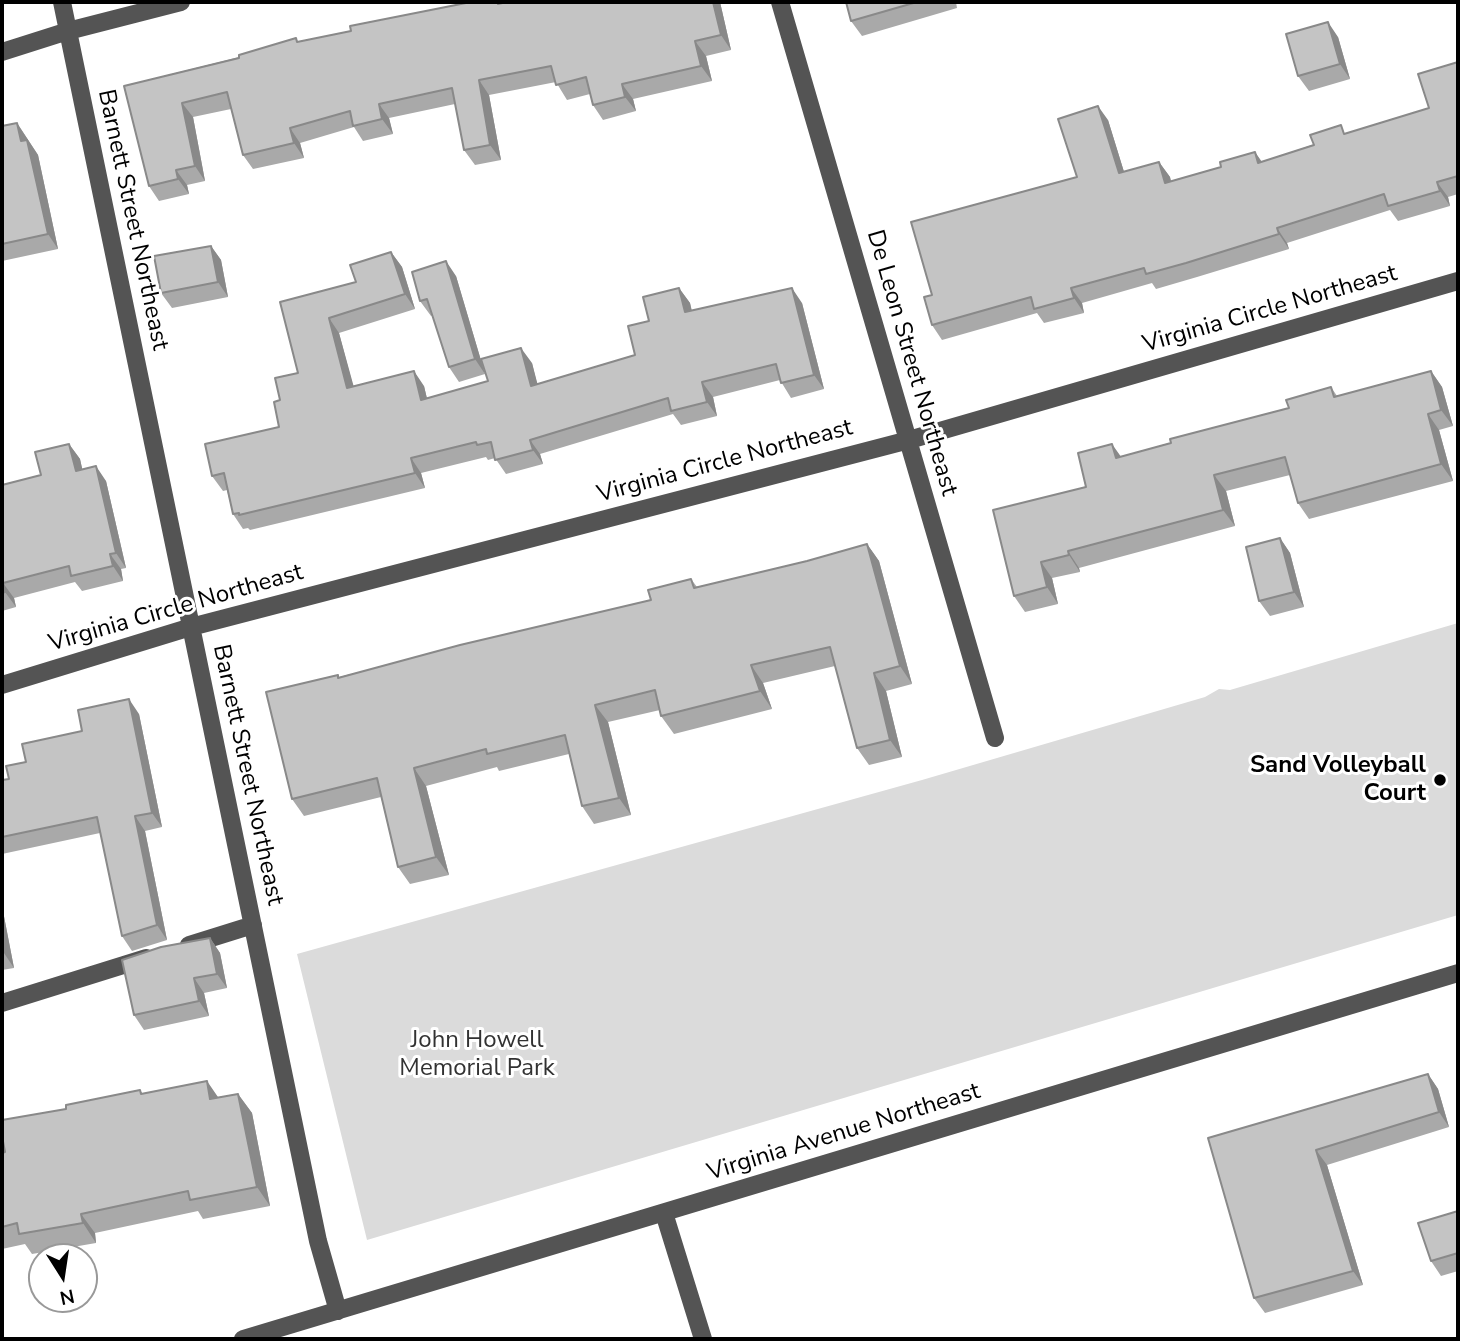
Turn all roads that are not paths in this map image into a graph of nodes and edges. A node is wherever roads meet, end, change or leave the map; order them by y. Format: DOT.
graph roads {
  1 [pos="62,2"];
  2 [pos="181,2"];
  3 [pos="780,2"];
  4 [pos="68,31"];
  5 [pos="2,52"];
  6 [pos="1458,281"];
  7 [pos="909,440"];
  8 [pos="191,627"];
  9 [pos="2,685"];
  10 [pos="995,737"];
  11 [pos="253,925"];
  12 [pos="1458,974"];
  13 [pos="2,1003"];
  14 [pos="664,1213"];
  15 [pos="338,1311"];
  16 [pos="243,1339"];
  17 [pos="703,1339"];
  1 -- 4 [label="street, Barnett Street Northeast"];
  2 -- 4 [label="street"];
  3 -- 7 [label="street, De Leon Street Northeast"];
  4 -- 5 [label="street"];
  4 -- 8 [label="street, Barnett Street Northeast"];
  6 -- 7 [label="street, Virginia Circle Northeast"];
  7 -- 8 [label="street, Virginia Circle Northeast"];
  7 -- 10 [label="street, De Leon Street Northeast"];
  8 -- 9 [label="street, Virginia Circle Northeast"];
  8 -- 11 [label="street, Barnett Street Northeast"];
  11 -- 13 [label="street"];
  11 -- 15 [label="street, Barnett Street Northeast"];
  12 -- 14 [label="street, Virginia Avenue Northeast"];
  14 -- 15 [label="street, Virginia Avenue Northeast"];
  14 -- 17 [label="street"];
  15 -- 16 [label="street, Virginia Avenue Northeast"];
}
